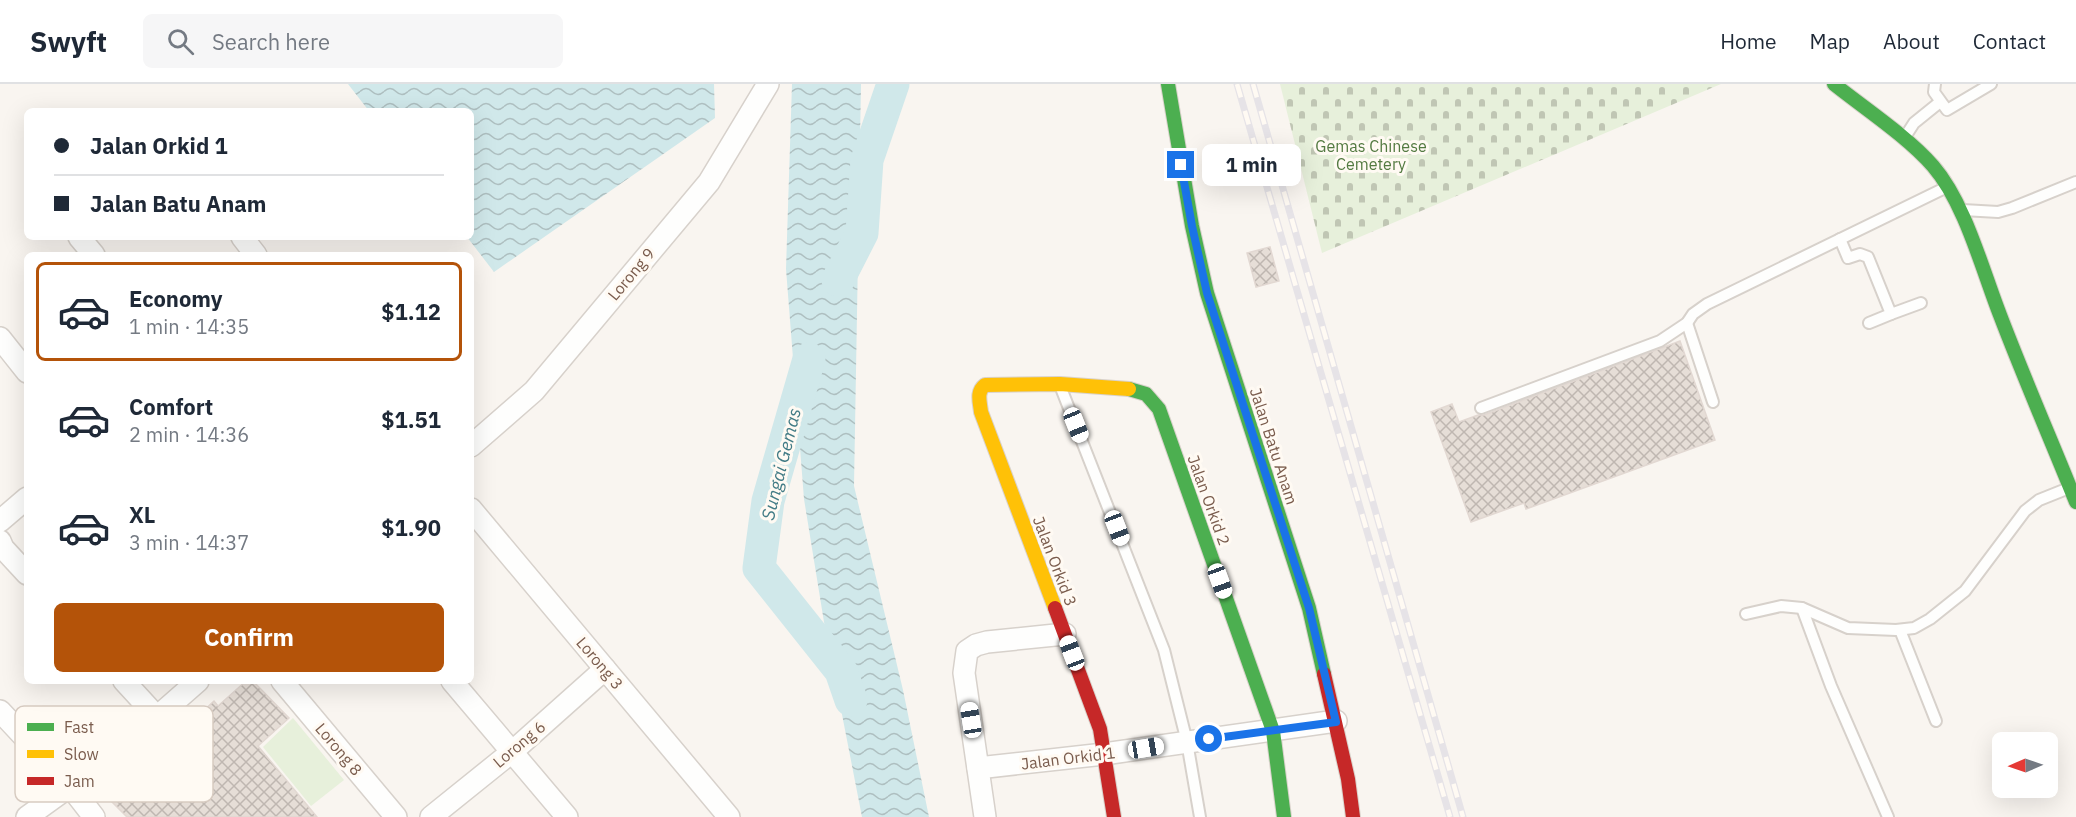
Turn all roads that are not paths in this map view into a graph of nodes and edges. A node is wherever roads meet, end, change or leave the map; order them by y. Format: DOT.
graph roads {
  1 [pos="768,84"];
  2 [pos="1168,84"];
  3 [pos="1834,84"];
  4 [pos="1935,84"];
  5 [pos="1991,84"];
  6 [pos="1940,102"];
  7 [pos="1904,140"];
  8 [pos="2076,182"];
  9 [pos="1948,187"];
  10 [pos="1960,210"];
  11 [pos="1840,239"];
  12 [pos="82,240"];
  13 [pos="244,240"];
  14 [pos="92,252"];
  15 [pos="254,252"];
  16 [pos="1921,303"];
  17 [pos="1892,314"];
  18 [pos="1686,323"];
  19 [pos="1869,323"];
  20 [pos="0,338"];
  21 [pos="24,368"];
  22 [pos="1060,384"];
  23 [pos="981,388"];
  24 [pos="1713,402"];
  25 [pos="1481,408"];
  26 [pos="474,443"];
  27 [pos="2070,487"];
  28 [pos="24,501"];
  29 [pos="2076,502"];
  30 [pos="474,513"];
  31 [pos="0,521"];
  32 [pos="0,541"];
  33 [pos="24,571"];
  34 [pos="1802,608"];
  35 [pos="1746,614"];
  36 [pos="1900,630"];
  37 [pos="1065,634"];
  38 [pos="605,669"];
  39 [pos="127,684"];
  40 [pos="195,684"];
  41 [pos="285,684"];
  42 [pos="455,684"];
  43 [pos="147,706"];
  44 [pos="170,706"];
  45 [pos="0,711"];
  46 [pos="1936,721"];
  47 [pos="1336,722"];
  48 [pos="15,727"];
  49 [pos="1273,731"];
  50 [pos="1187,742"];
  51 [pos="513,751"];
  52 [pos="1104,754"];
  53 [pos="978,768"];
  54 [pos="55,802"];
  55 [pos="83,802"];
  56 [pos="27,817"];
  57 [pos="94,817"];
  58 [pos="396,817"];
  59 [pos="431,817"];
  60 [pos="567,817"];
  61 [pos="729,817"];
  62 [pos="985,817"];
  63 [pos="1114,817"];
  64 [pos="1200,817"];
  65 [pos="1284,817"];
  66 [pos="1353,817"];
  67 [pos="1888,817"];
  1 -- 26 [label="street, Lorong 9"];
  2 -- 47 [label="main road, Jalan Batu Anam"];
  3 -- 7 [label="main road"];
  4 -- 6 [label="lane"];
  5 -- 6 [label="lane"];
  6 -- 7 [label="lane"];
  7 -- 9 [label="main road"];
  8 -- 10 [label="lane"];
  9 -- 10 [label="main road"];
  9 -- 11 [label="lane"];
  10 -- 27 [label="main road"];
  11 -- 17 [label="lane"];
  11 -- 18 [label="lane"];
  12 -- 14 [label="street"];
  13 -- 15 [label="street"];
  16 -- 17 [label="lane"];
  17 -- 19 [label="lane"];
  18 -- 24 [label="lane"];
  18 -- 25 [label="lane"];
  20 -- 21 [label="street"];
  22 -- 23 [label="main road, Jalan Orkid 2"];
  22 -- 49 [label="main road, Jalan Orkid 2"];
  22 -- 50 [label="lane"];
  23 -- 37 [label="main road, Jalan Orkid 3"];
  27 -- 29 [label="main road"];
  27 -- 36 [label="lane"];
  28 -- 31 [label="street"];
  30 -- 38 [label="street, Lorong 3"];
  32 -- 33 [label="street"];
  34 -- 35 [label="lane"];
  34 -- 36 [label="lane"];
  34 -- 67 [label="lane"];
  36 -- 46 [label="lane"];
  37 -- 52 [label="main road, Jalan Orkid 3"];
  37 -- 53 [label="street"];
  38 -- 51 [label="street, Lorong 6"];
  38 -- 61 [label="street, Lorong 3"];
  39 -- 43 [label="street"];
  40 -- 44 [label="street"];
  41 -- 58 [label="street, Lorong 8"];
  42 -- 51 [label="street"];
  45 -- 48 [label="street"];
  47 -- 49 [label="street, Jalan Orkid 1"];
  47 -- 66 [label="main road, Jalan Batu Anam"];
  49 -- 50 [label="street, Jalan Orkid 1"];
  49 -- 65 [label="main road, Jalan Orkid 2"];
  50 -- 52 [label="street, Jalan Orkid 1"];
  50 -- 64 [label="lane"];
  51 -- 59 [label="street, Lorong 6"];
  51 -- 60 [label="street"];
  52 -- 53 [label="street, Jalan Orkid 1"];
  52 -- 63 [label="main road, Jalan Orkid 3"];
  53 -- 62 [label="street"];
  54 -- 56 [label="street"];
  55 -- 57 [label="street"];
}
